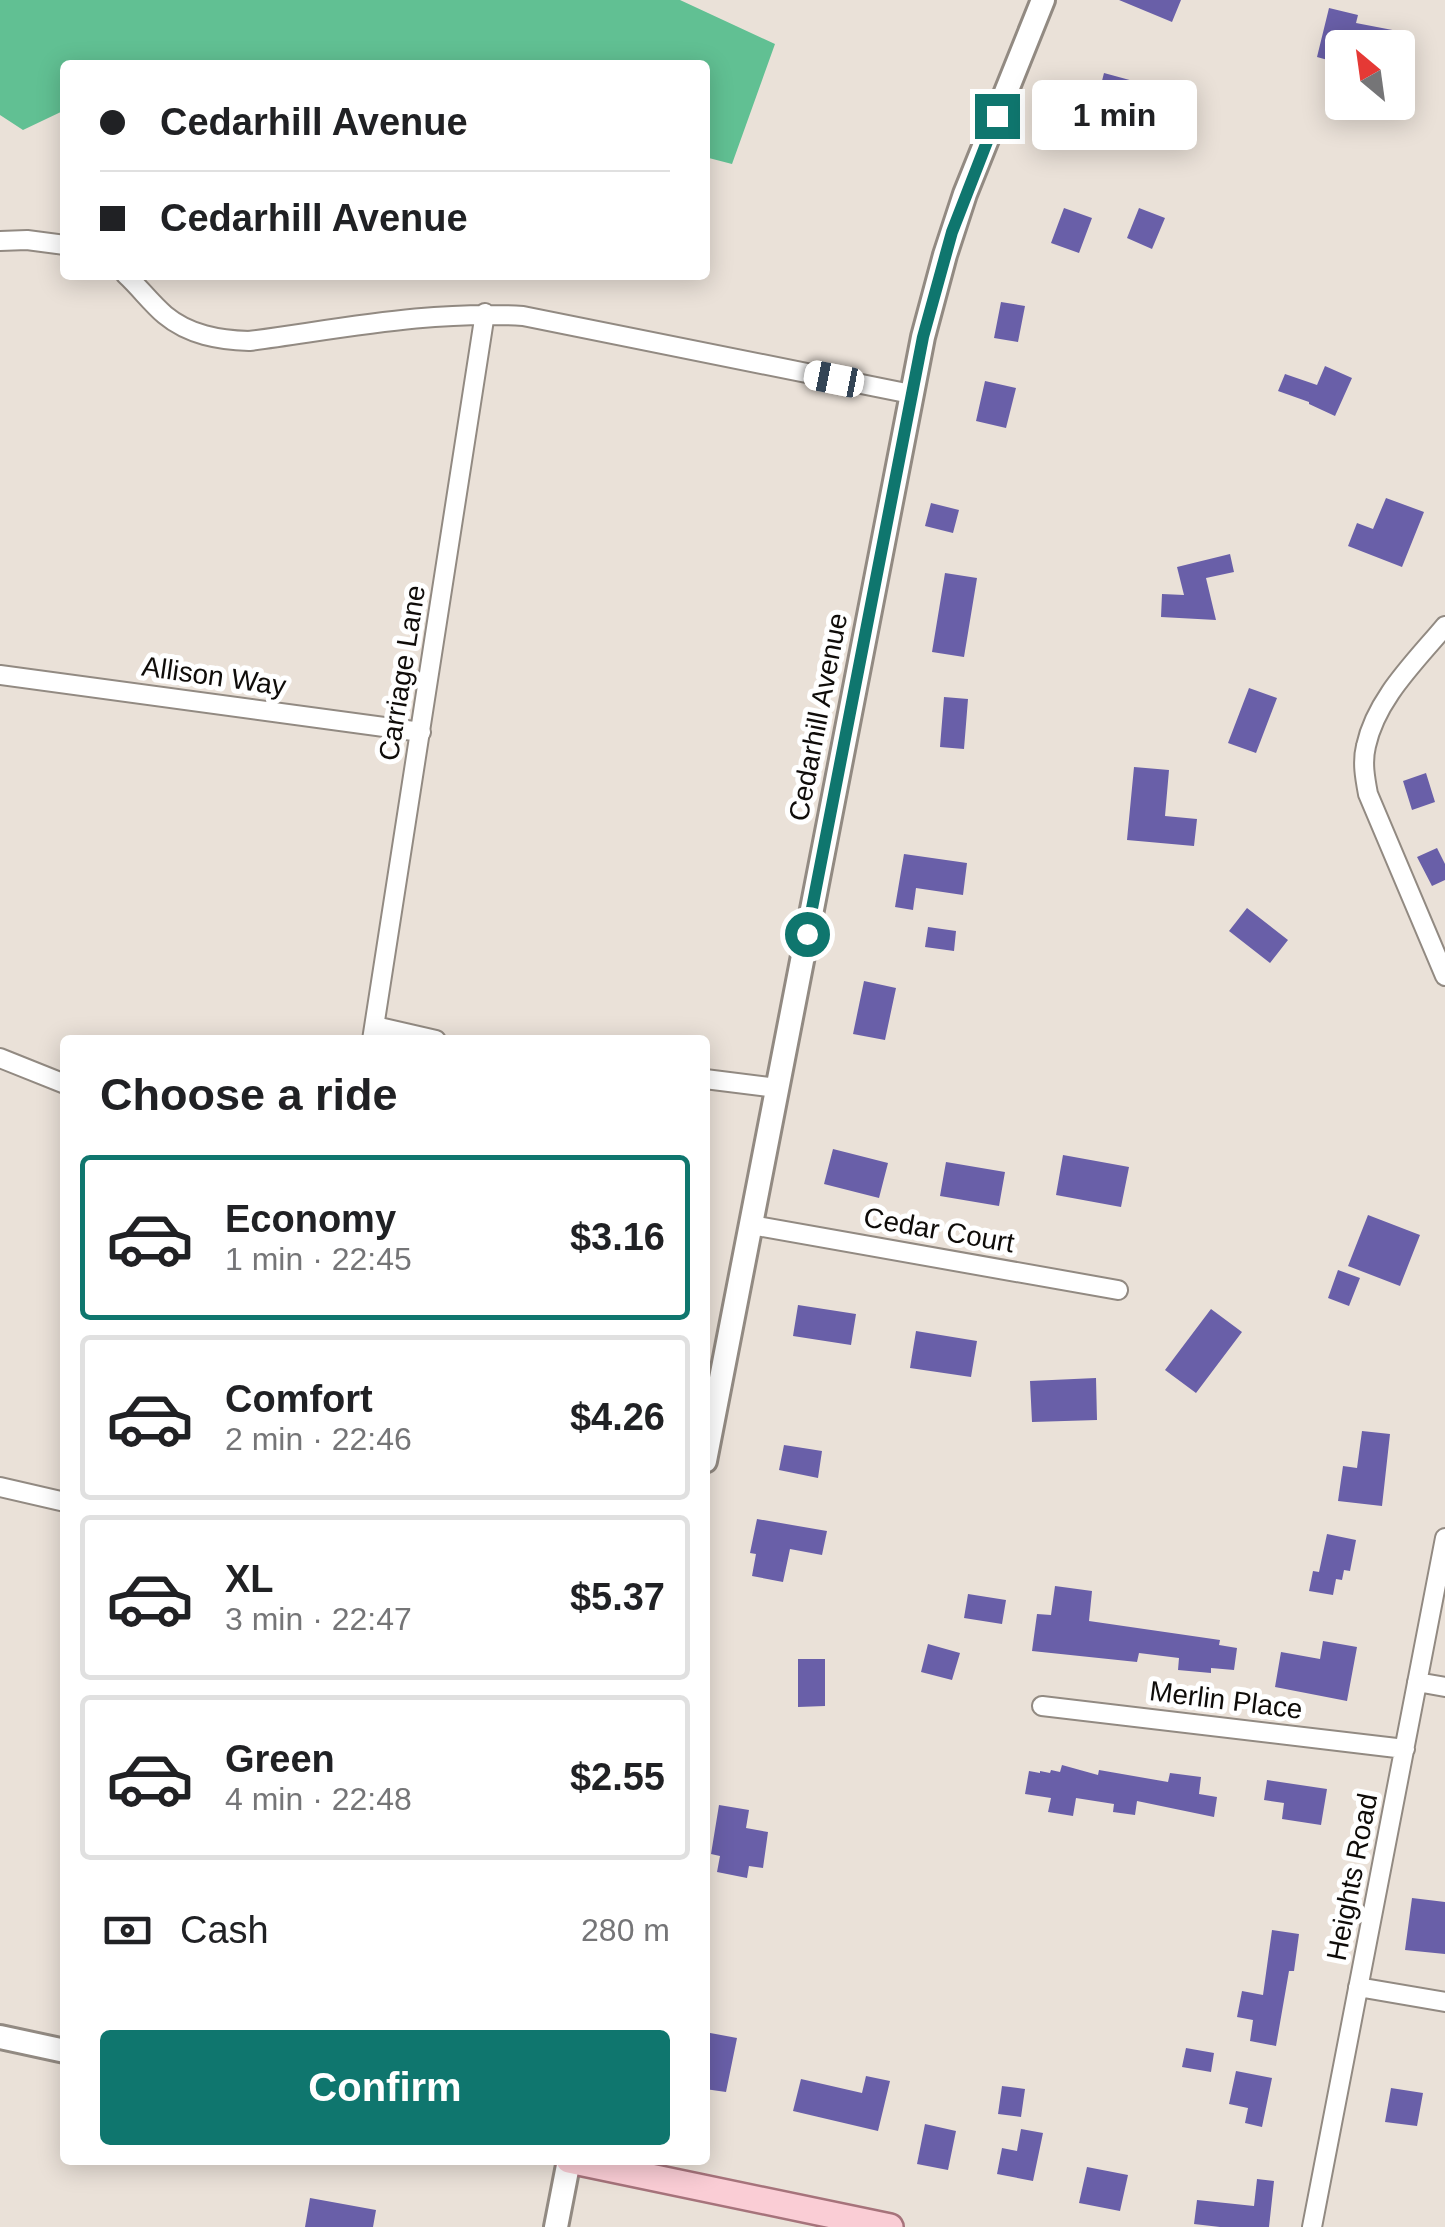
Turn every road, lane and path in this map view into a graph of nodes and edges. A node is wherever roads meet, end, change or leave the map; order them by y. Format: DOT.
graph roads {
  1 [pos="1043,0"];
  2 [pos="0,241"];
  3 [pos="60,243"];
  4 [pos="131,280"];
  5 [pos="485,314"];
  6 [pos="911,394"];
  7 [pos="1445,626"];
  8 [pos="0,675"];
  9 [pos="421,732"];
  10 [pos="1445,976"];
  11 [pos="373,1033"];
  12 [pos="0,1058"];
  13 [pos="710,1080"];
  14 [pos="60,1082"];
  15 [pos="777,1088"];
  16 [pos="751,1225"];
  17 [pos="1118,1290"];
  18 [pos="710,1435"];
  19 [pos="0,1487"];
  20 [pos="60,1501"];
  21 [pos="1445,1538"];
  22 [pos="1417,1682"];
  23 [pos="1445,1687"];
  24 [pos="1042,1706"];
  25 [pos="1405,1749"];
  26 [pos="1358,1987"];
  27 [pos="1445,2002"];
  28 [pos="0,2037"];
  29 [pos="60,2049"];
  30 [pos="569,2165"];
  31 [pos="594,2165"];
  32 [pos="556,2227"];
  33 [pos="890,2227"];
  34 [pos="1312,2227"];
  1 -- 6 [label="street, Cedarhill Avenue"];
  2 -- 3 [label="street"];
  4 -- 5 [label="street"];
  5 -- 6 [label="street"];
  5 -- 9 [label="street, Carriage Lane"];
  6 -- 15 [label="street, Cedarhill Avenue"];
  7 -- 10 [label="street"];
  8 -- 9 [label="street, Allison Way"];
  9 -- 11 [label="street, Carriage Lane"];
  12 -- 14 [label="street"];
  13 -- 15 [label="street"];
  15 -- 16 [label="street, Cedarhill Avenue"];
  16 -- 17 [label="street, Cedar Court"];
  16 -- 18 [label="street, Cedarhill Avenue"];
  19 -- 20 [label="street"];
  21 -- 22 [label="street, Heights Road"];
  22 -- 23 [label="street"];
  22 -- 25 [label="street, Heights Road"];
  24 -- 25 [label="street, Merlin Place"];
  25 -- 26 [label="street, Heights Road"];
  26 -- 27 [label="street"];
  26 -- 34 [label="street, Heights Road"];
  28 -- 29 [label="street"];
  30 -- 32 [label="street"];
  31 -- 33 [label="main road"];
}
